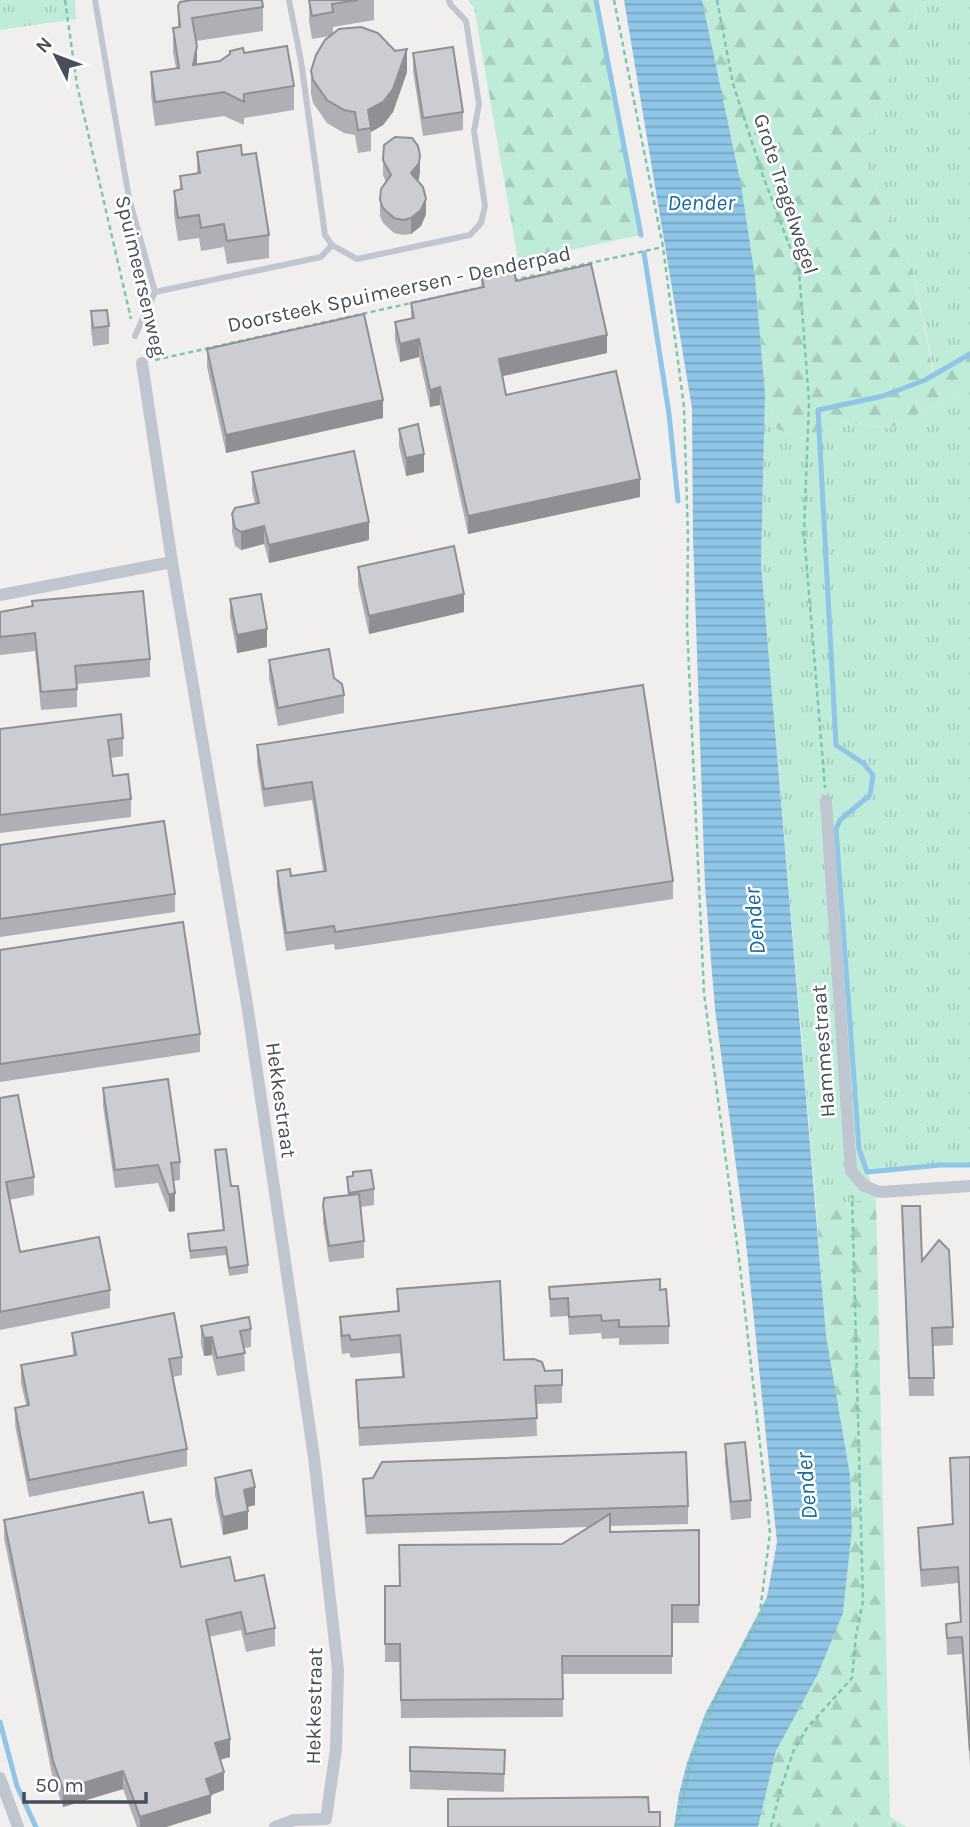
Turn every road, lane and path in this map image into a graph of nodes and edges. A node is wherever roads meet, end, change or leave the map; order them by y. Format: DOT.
graph roads {
  1 [pos="65,0"];
  2 [pos="95,0"];
  3 [pos="289,0"];
  4 [pos="449,0"];
  5 [pos="614,0"];
  6 [pos="717,0"];
  7 [pos="332,246"];
  8 [pos="663,247"];
  9 [pos="502,283"];
  10 [pos="489,286"];
  11 [pos="155,292"];
  12 [pos="135,337"];
  13 [pos="142,363"];
  14 [pos="172,562"];
  15 [pos="0,595"];
  16 [pos="827,801"];
  17 [pos="851,1171"];
  18 [pos="970,1186"];
  19 [pos="0,1778"];
  20 [pos="326,1823"];
  21 [pos="18,1827"];
  22 [pos="275,1827"];
  23 [pos="676,1827"];
  24 [pos="771,1827"];
  1 -- 12 [label="path, Spuimeersenweg"];
  2 -- 11 [label="lane"];
  3 -- 7 [label="lane"];
  4 -- 7 [label="lane"];
  5 -- 8 [label="path"];
  6 -- 16 [label="path, Grote Tragelwegel"];
  7 -- 11 [label="lane"];
  8 -- 9 [label="path, Doorsteek Spuimeersen - Denderpad"];
  8 -- 23 [label="path"];
  10 -- 13 [label="path, Doorsteek Spuimeersen - Denderpad"];
  11 -- 12 [label="lane"];
  13 -- 14 [label="street, Spuimeersenweg"];
  14 -- 15 [label="street"];
  14 -- 20 [label="street, Hekkestraat"];
  16 -- 17 [label="street, Hammestraat"];
  17 -- 18 [label="street"];
  17 -- 24 [label="path"];
  19 -- 21 [label="street"];
  20 -- 22 [label="street, Hekkestraat"];
}
